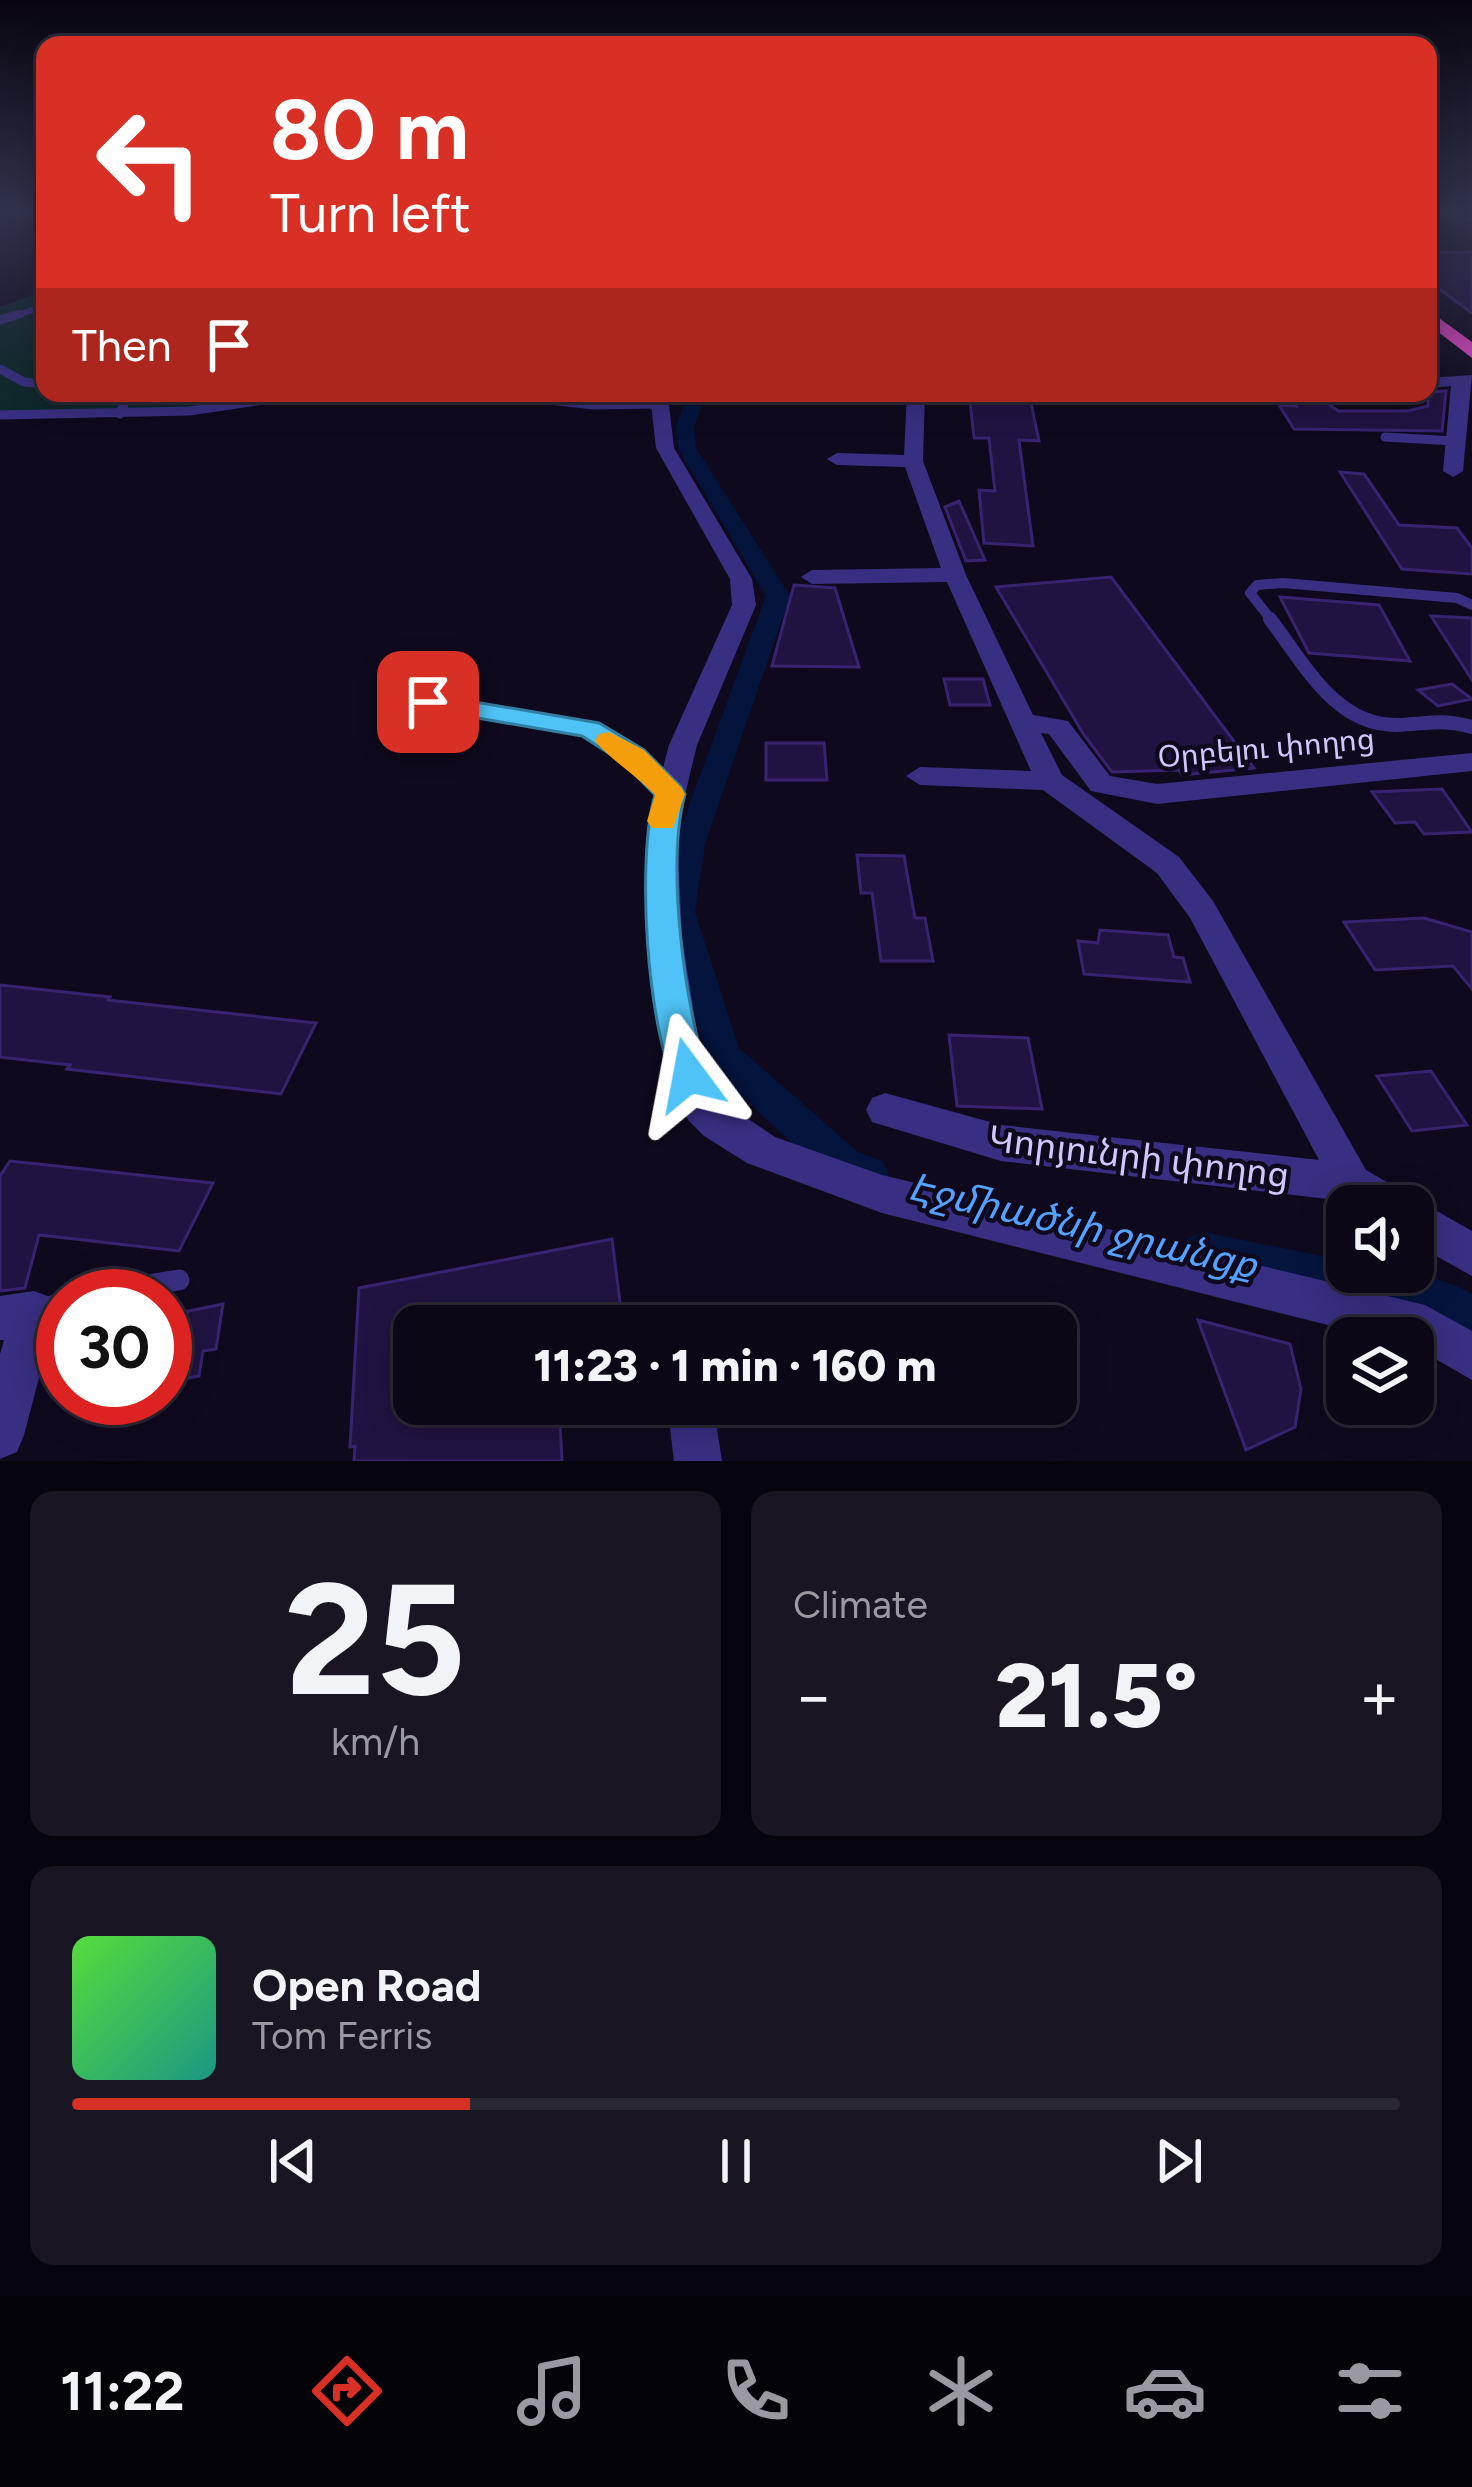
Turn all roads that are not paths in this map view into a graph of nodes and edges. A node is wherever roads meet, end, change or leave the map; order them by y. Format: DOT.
graph roads {
  1 [pos="1437,304"];
  2 [pos="36,309"];
  3 [pos="0,320"];
  4 [pos="1437,327"];
  5 [pos="1472,332"];
  6 [pos="1472,352"];
  7 [pos="0,369"];
  8 [pos="1466,382"];
  9 [pos="36,383"];
  10 [pos="125,402"];
  11 [pos="272,402"];
  12 [pos="577,402"];
  13 [pos="630,402"];
  14 [pos="666,402"];
  15 [pos="916,402"];
  16 [pos="120,414"];
  17 [pos="0,415"];
  18 [pos="1385,437"];
  19 [pos="1454,441"];
  20 [pos="837,459"];
  21 [pos="913,461"];
  22 [pos="1453,470"];
  23 [pos="955,575"];
  24 [pos="812,577"];
  25 [pos="1472,605"];
  26 [pos="428,702"];
  27 [pos="1022,722"];
  28 [pos="1472,728"];
  29 [pos="1472,762"];
  30 [pos="920,776"];
  31 [pos="1050,781"];
  32 [pos="670,794"];
  33 [pos="885,1110"];
  34 [pos="1352,1183"];
  35 [pos="1355,1185"];
  36 [pos="1434,1232"];
  37 [pos="1472,1255"];
  38 [pos="32,1311"];
  39 [pos="1472,1357"];
  40 [pos="693,1425"];
  41 [pos="0,1435"];
  42 [pos="698,1461"];
  1 -- 5 [label="highway"];
  2 -- 3 [label="lane"];
  4 -- 6 [label="highway"];
  7 -- 9 [label="lane"];
  8 -- 19 [label="street"];
  10 -- 16 [label="lane"];
  11 -- 16 [label="lane"];
  12 -- 13 [label="lane"];
  14 -- 32 [label="street"];
  15 -- 21 [label="street"];
  16 -- 17 [label="lane"];
  18 -- 19 [label="lane"];
  19 -- 22 [label="street"];
  20 -- 21 [label="street"];
  21 -- 23 [label="street"];
  23 -- 24 [label="street"];
  23 -- 27 [label="street"];
  25 -- 28 [label="lane"];
  26 -- 32 [label="lane"];
  27 -- 29 [label="street, Օրբելու փողոց"];
  27 -- 31 [label="street"];
  30 -- 31 [label="street"];
  31 -- 34 [label="street"];
  32 -- 39 [label="street"];
  33 -- 34 [label="street, Կորյունրի փողոց"];
  34 -- 35 [label="street, Կորյունրի փողոց"];
  36 -- 37 [label="street"];
  38 -- 41 [label="street"];
  40 -- 42 [label="street"];
}
